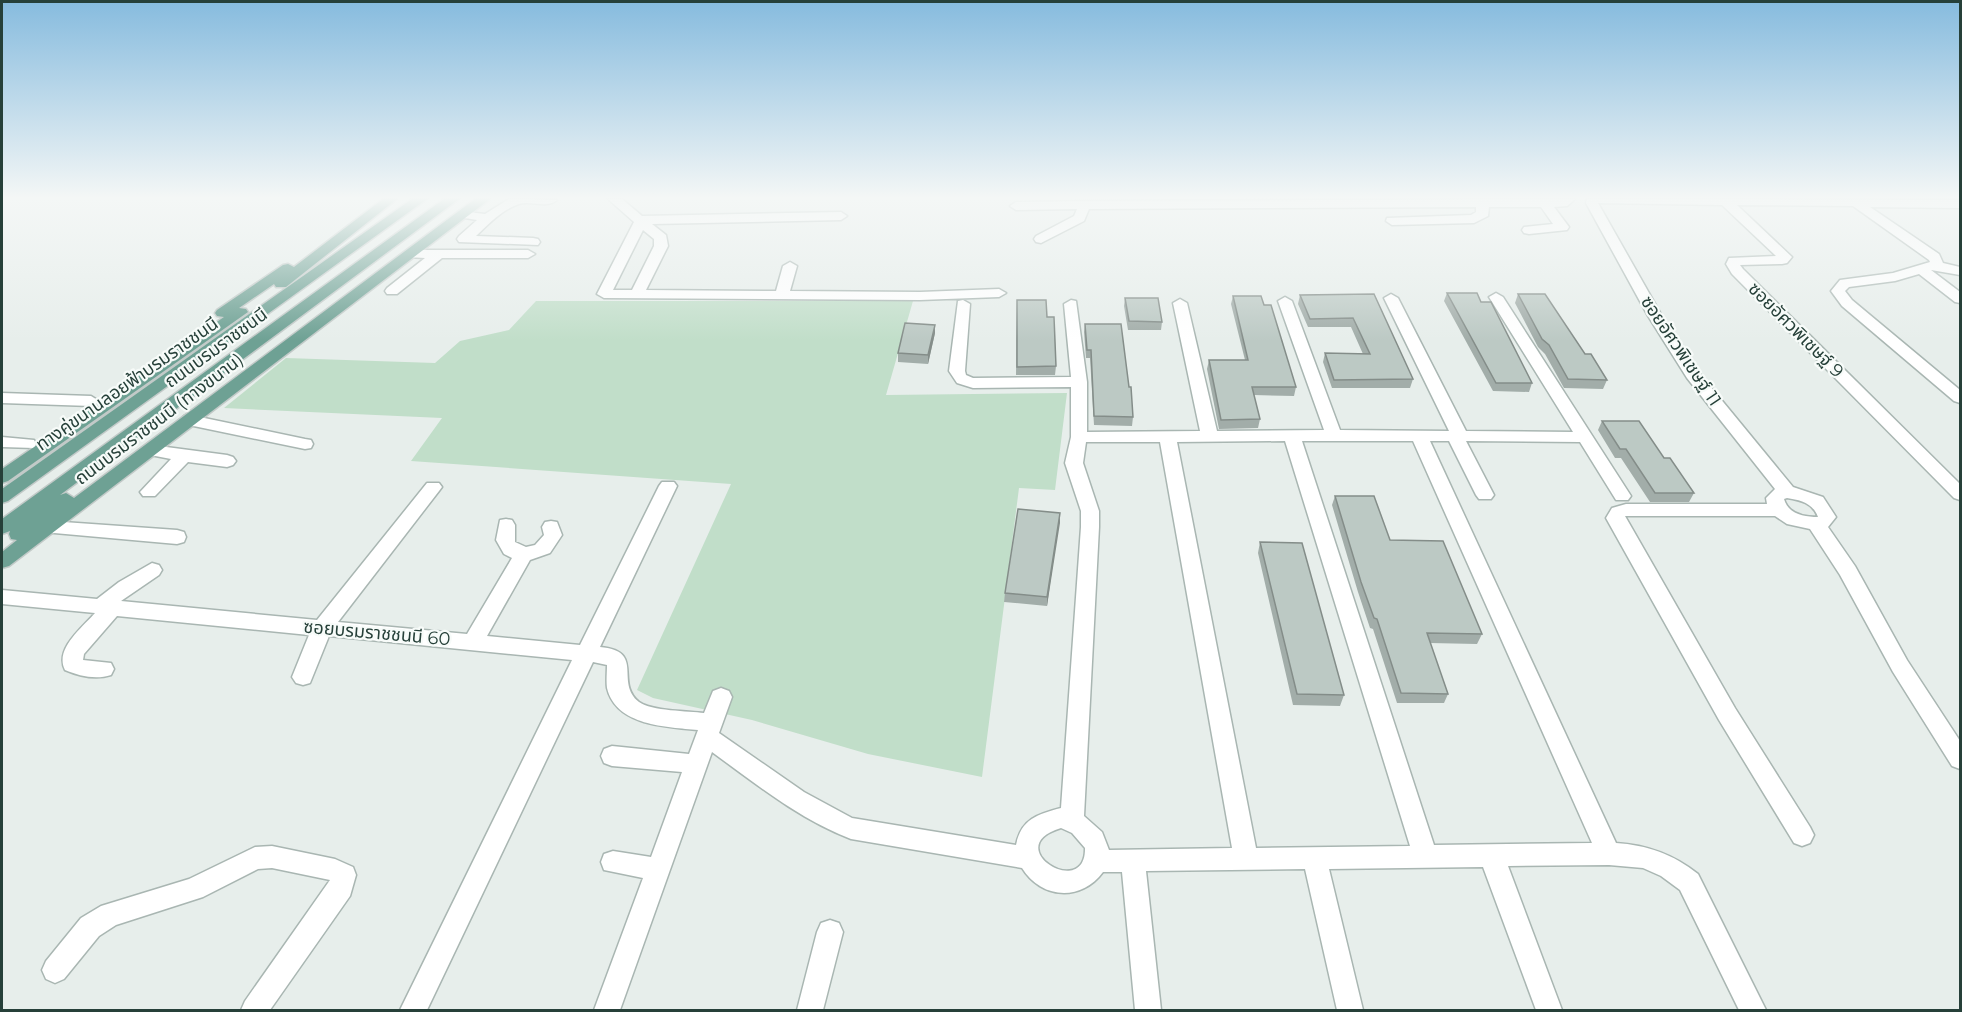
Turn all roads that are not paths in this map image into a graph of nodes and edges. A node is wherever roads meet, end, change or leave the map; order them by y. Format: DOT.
graph roads {
  1 [pos="320,246"];
  2 [pos="330,246"];
  3 [pos="347,246"];
  4 [pos="354,246"];
  5 [pos="377,246"];
  6 [pos="388,246"];
  7 [pos="418,246"];
  8 [pos="422,246"];
  9 [pos="518,246"];
  10 [pos="627,246"];
  11 [pos="661,246"];
  12 [pos="1616,246"];
  13 [pos="1774,246"];
  14 [pos="1921,246"];
  15 [pos="412,254"];
  16 [pos="439,254"];
  17 [pos="790,266"];
  18 [pos="1928,267"];
  19 [pos="1960,271"];
  20 [pos="392,291"];
  21 [pos="999,293"];
  22 [pos="782,294"];
  23 [pos="636,295"];
  24 [pos="1496,297"];
  25 [pos="1391,298"];
  26 [pos="1960,299"];
  27 [pos="1285,301"];
  28 [pos="1180,303"];
  29 [pos="963,304"];
  30 [pos="1071,304"];
  31 [pos="1079,382"];
  32 [pos="2,398"];
  33 [pos="1960,398"];
  34 [pos="91,402"];
  35 [pos="190,420"];
  36 [pos="1334,435"];
  37 [pos="1210,436"];
  38 [pos="1292,436"];
  39 [pos="1419,436"];
  40 [pos="1458,436"];
  41 [pos="1078,437"];
  42 [pos="1168,437"];
  43 [pos="1585,437"];
  44 [pos="2,442"];
  45 [pos="28,444"];
  46 [pos="305,444"];
  47 [pos="148,445"];
  48 [pos="184,456"];
  49 [pos="227,460"];
  50 [pos="2,462"];
  51 [pos="2,477"];
  52 [pos="668,486"];
  53 [pos="433,487"];
  54 [pos="2,489"];
  55 [pos="149,492"];
  56 [pos="1960,494"];
  57 [pos="1485,495"];
  58 [pos="2,496"];
  59 [pos="1622,496"];
  60 [pos="1783,501"];
  61 [pos="2,517"];
  62 [pos="1816,524"];
  63 [pos="506,525"];
  64 [pos="49,527"];
  65 [pos="551,527"];
  66 [pos="2,528"];
  67 [pos="177,537"];
  68 [pos="2,546"];
  69 [pos="524,554"];
  70 [pos="2,561"];
  71 [pos="152,570"];
  72 [pos="2,597"];
  73 [pos="106,607"];
  74 [pos="322,628"];
  75 [pos="473,642"];
  76 [pos="587,653"];
  77 [pos="104,669"];
  78 [pos="303,677"];
  79 [pos="721,697"];
  80 [pos="710,729"];
  81 [pos="612,756"];
  82 [pos="1960,759"];
  83 [pos="697,764"];
  84 [pos="1072,820"];
  85 [pos="1802,835"];
  86 [pos="1609,854"];
  87 [pos="1425,856"];
  88 [pos="1492,857"];
  89 [pos="1028,858"];
  90 [pos="1315,859"];
  91 [pos="1246,860"];
  92 [pos="1095,861"];
  93 [pos="613,862"];
  94 [pos="1133,862"];
  95 [pos="659,869"];
  96 [pos="830,932"];
  97 [pos="55,970"];
  98 [pos="254,1011"];
  99 [pos="413,1011"];
  100 [pos="608,1011"];
  101 [pos="810,1011"];
  102 [pos="1148,1011"];
  103 [pos="1350,1011"];
  104 [pos="1549,1011"];
  105 [pos="1753,1011"];
  1 -- 34 [label="main road"];
  2 -- 51 [label="main road"];
  3 -- 54 [label="main road, ถนนบรมราชชนนี"];
  4 -- 58 [label="main road, ทางคู่ขนานลอยฟ้าบรมราชชนนี"];
  5 -- 61 [label="main road, ทางคู่ขนานลอยฟ้าบรมราชชนนี"];
  6 -- 66 [label="main road, ถนนบรมราชชนนี"];
  7 -- 47 [label="main road"];
  8 -- 15 [label="main road, ถนนบรมราชชนนี (ทางขนาน)"];
  9 -- 16 [label="street"];
  10 -- 23 [label="street"];
  11 -- 23 [label="street"];
  12 -- 60 [label="street, ซอยอัศวพิเชษฐ์ 11"];
  13 -- 56 [label="street, ซอยอัศวพิเชษฐ์ 9"];
  14 -- 18 [label="street"];
  15 -- 16 [label="street"];
  15 -- 35 [label="main road, ถนนบรมราชชนนี (ทางขนาน)"];
  16 -- 20 [label="street"];
  17 -- 22 [label="street"];
  18 -- 19 [label="street"];
  18 -- 26 [label="street"];
  18 -- 33 [label="street"];
  21 -- 22 [label="street"];
  22 -- 23 [label="street"];
  24 -- 43 [label="street"];
  25 -- 40 [label="street"];
  27 -- 36 [label="street"];
  28 -- 37 [label="street"];
  29 -- 31 [label="street"];
  30 -- 31 [label="street"];
  31 -- 41 [label="street"];
  32 -- 34 [label="street"];
  34 -- 45 [label="main road"];
  35 -- 46 [label="street"];
  35 -- 47 [label="main road, ถนนบรมราชชนนี (ทางขนาน)"];
  36 -- 38 [label="street"];
  36 -- 39 [label="street"];
  37 -- 38 [label="street"];
  37 -- 42 [label="street"];
  38 -- 87 [label="street"];
  39 -- 40 [label="street"];
  39 -- 86 [label="street"];
  40 -- 43 [label="street"];
  40 -- 57 [label="street"];
  41 -- 42 [label="street"];
  41 -- 84 [label="street"];
  42 -- 91 [label="street"];
  43 -- 59 [label="street"];
  44 -- 45 [label="street"];
  45 -- 50 [label="main road"];
  47 -- 48 [label="street"];
  47 -- 64 [label="main road, ถนนบรมราชชนนี (ทางขนาน)"];
  47 -- 68 [label="main road"];
  48 -- 49 [label="street"];
  48 -- 55 [label="street"];
  52 -- 76 [label="street"];
  53 -- 74 [label="street"];
  60 -- 62 [label="street"];
  60 -- 62 [label="street"];
  60 -- 85 [label="street"];
  62 -- 82 [label="street"];
  63 -- 69 [label="street"];
  64 -- 67 [label="street"];
  64 -- 70 [label="main road, ถนนบรมราชชนนี (ทางขนาน)"];
  65 -- 69 [label="street"];
  69 -- 75 [label="street"];
  71 -- 73 [label="street"];
  72 -- 73 [label="street, ซอยบรมราชชนนี 60"];
  73 -- 74 [label="street, ซอยบรมราชชนนี 60"];
  73 -- 77 [label="street"];
  74 -- 75 [label="street, ซอยบรมราชชนนี 60"];
  74 -- 78 [label="street"];
  75 -- 76 [label="street, ซอยบรมราชชนนี 60"];
  76 -- 80 [label="street, ซอยบรมราชชนนี 60"];
  76 -- 99 [label="street"];
  79 -- 80 [label="street"];
  80 -- 83 [label="street"];
  80 -- 89 [label="street"];
  81 -- 83 [label="street"];
  83 -- 95 [label="street"];
  84 -- 89 [label="street"];
  84 -- 92 [label="street"];
  86 -- 88 [label="street"];
  86 -- 105 [label="street"];
  87 -- 88 [label="street"];
  87 -- 90 [label="street"];
  88 -- 104 [label="street"];
  89 -- 92 [label="street"];
  90 -- 91 [label="street"];
  90 -- 103 [label="street"];
  91 -- 94 [label="street"];
  92 -- 94 [label="street"];
  93 -- 95 [label="street"];
  94 -- 102 [label="street"];
  95 -- 100 [label="street"];
  96 -- 101 [label="street"];
  97 -- 98 [label="street"];
}
